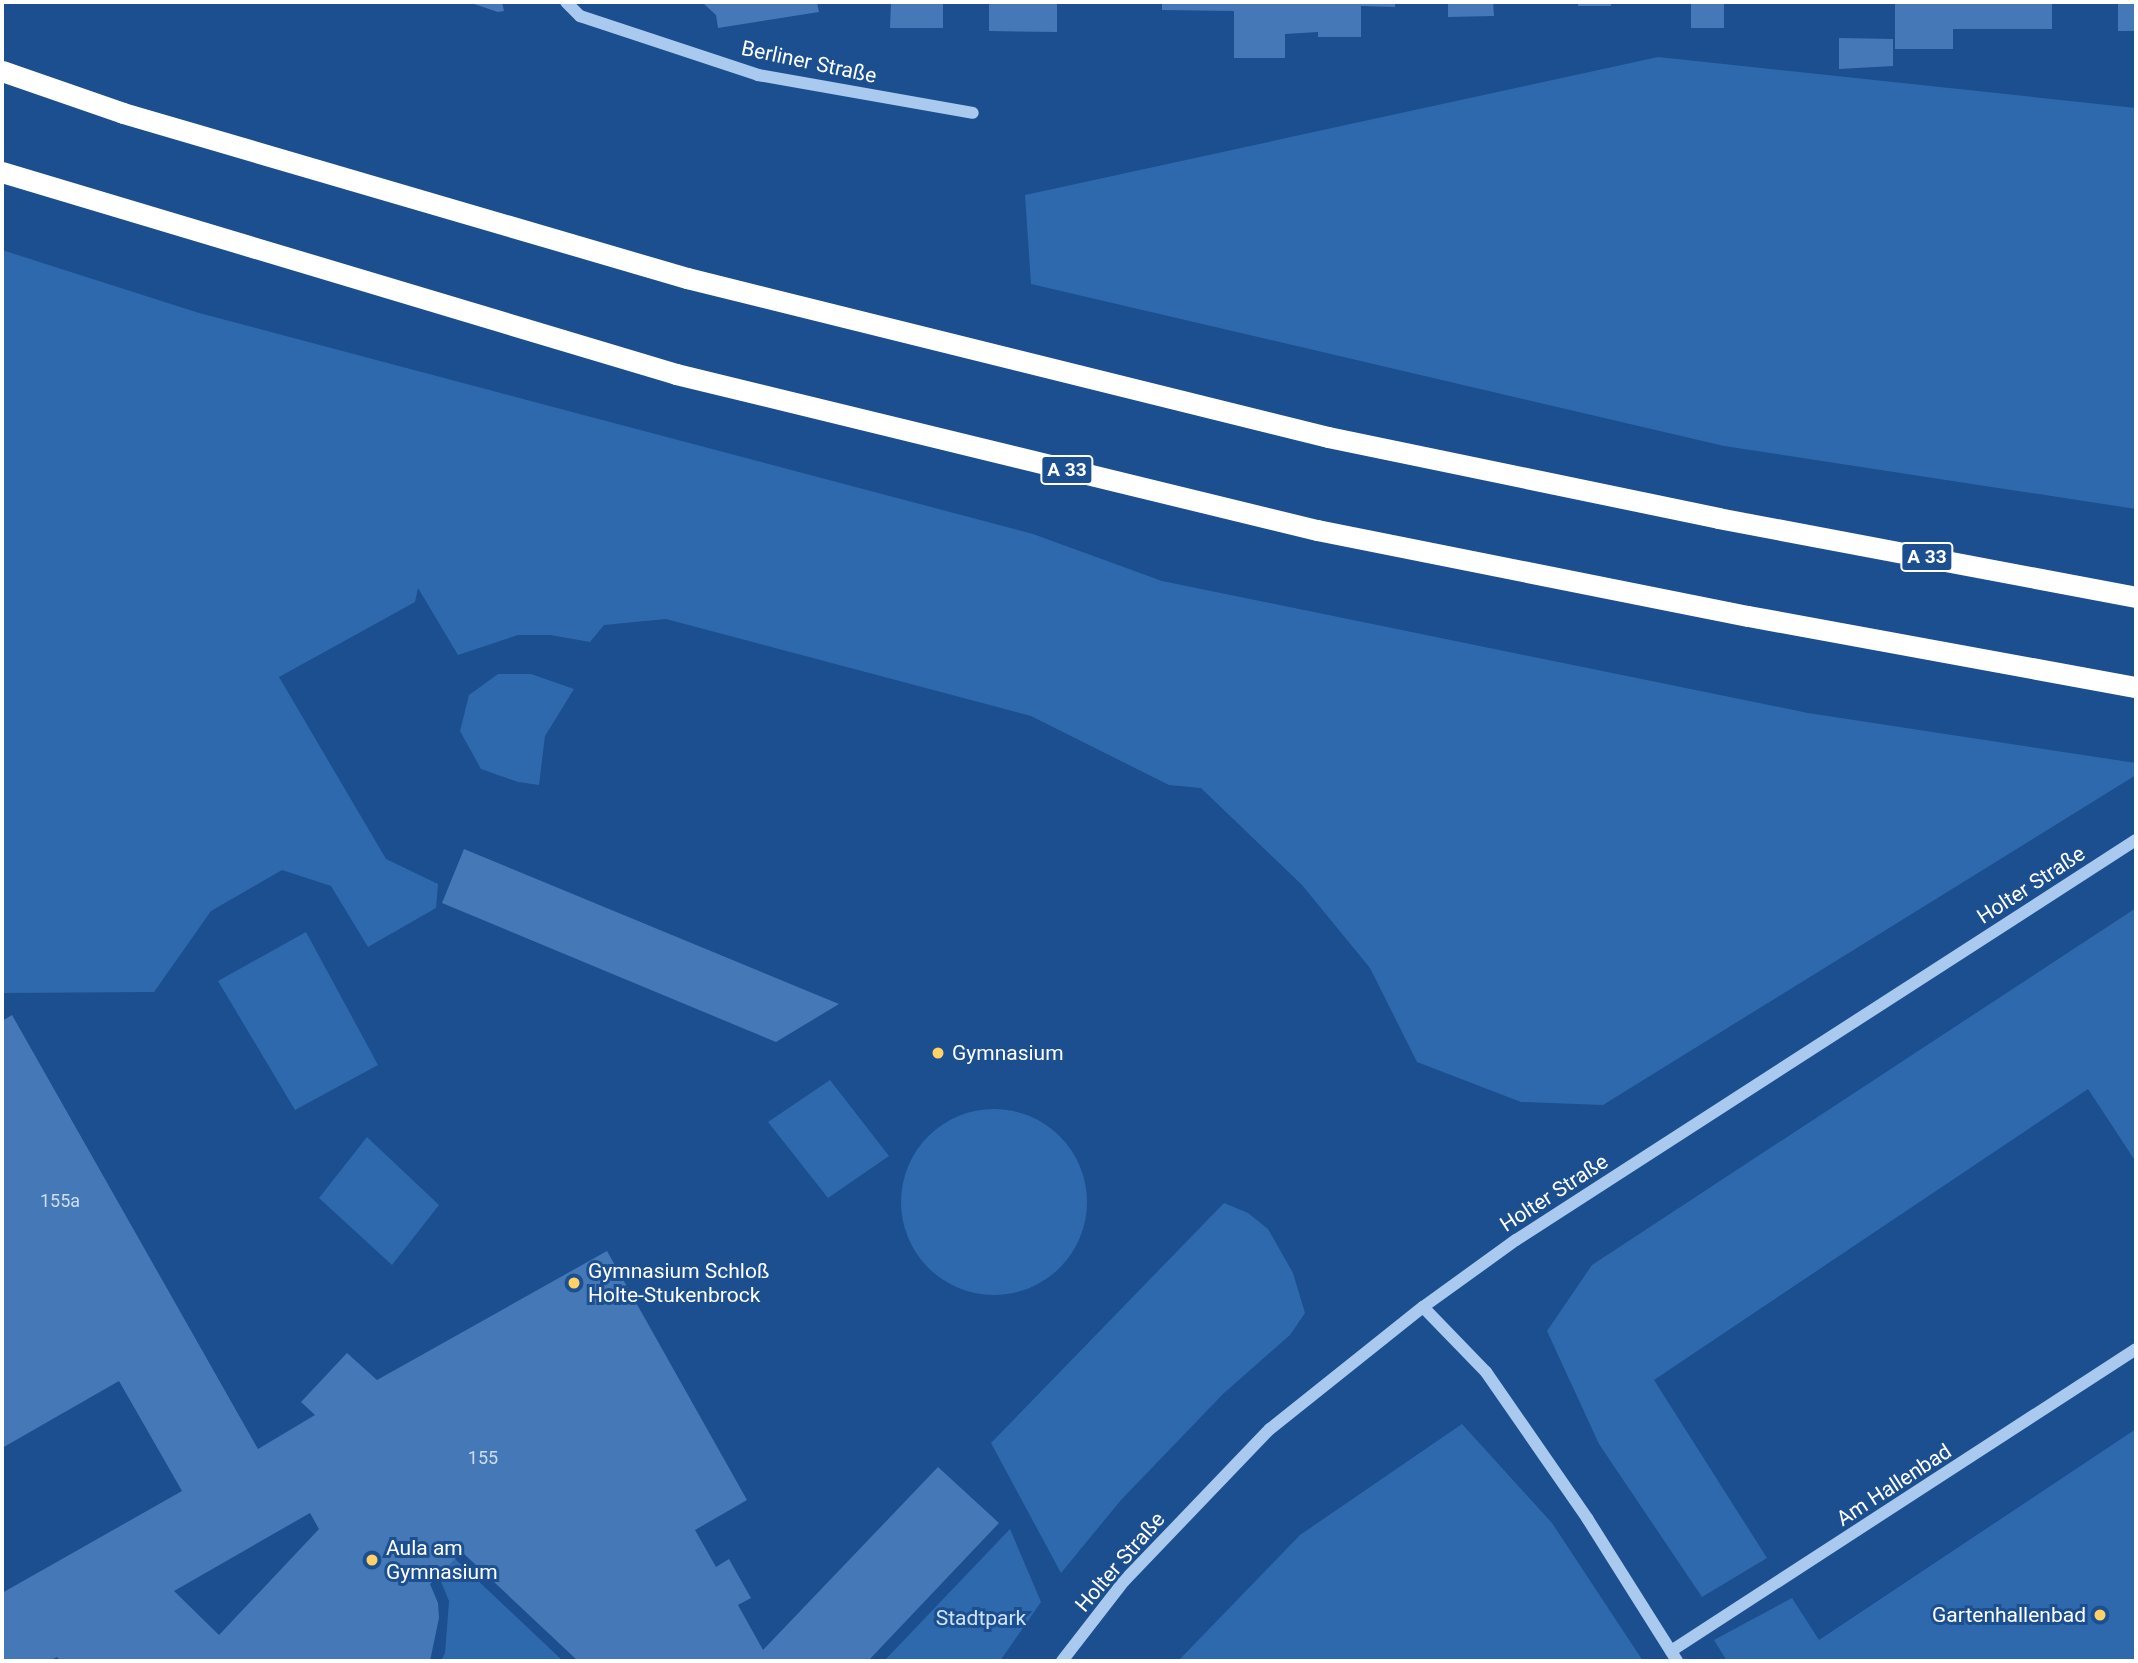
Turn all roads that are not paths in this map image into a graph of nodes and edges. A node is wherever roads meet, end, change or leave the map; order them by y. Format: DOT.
graph roads {
  1 [pos="566,2"];
  2 [pos="2,71"];
  3 [pos="974,113"];
  4 [pos="2,172"];
  5 [pos="2136,597"];
  6 [pos="2136,687"];
  7 [pos="2136,840"];
  8 [pos="1423,1307"];
  9 [pos="2136,1349"];
  10 [pos="1674,1656"];
  11 [pos="1062,1661"];
  1 -- 3 [label="street, Berliner Straße"];
  2 -- 5 [label="highway, A 33"];
  4 -- 6 [label="highway, A 33"];
  7 -- 8 [label="street, Holter Straße"];
  8 -- 10 [label="street, Am Hallenbad"];
  8 -- 11 [label="street, Holter Straße"];
  9 -- 10 [label="street, Am Hallenbad"];
}
